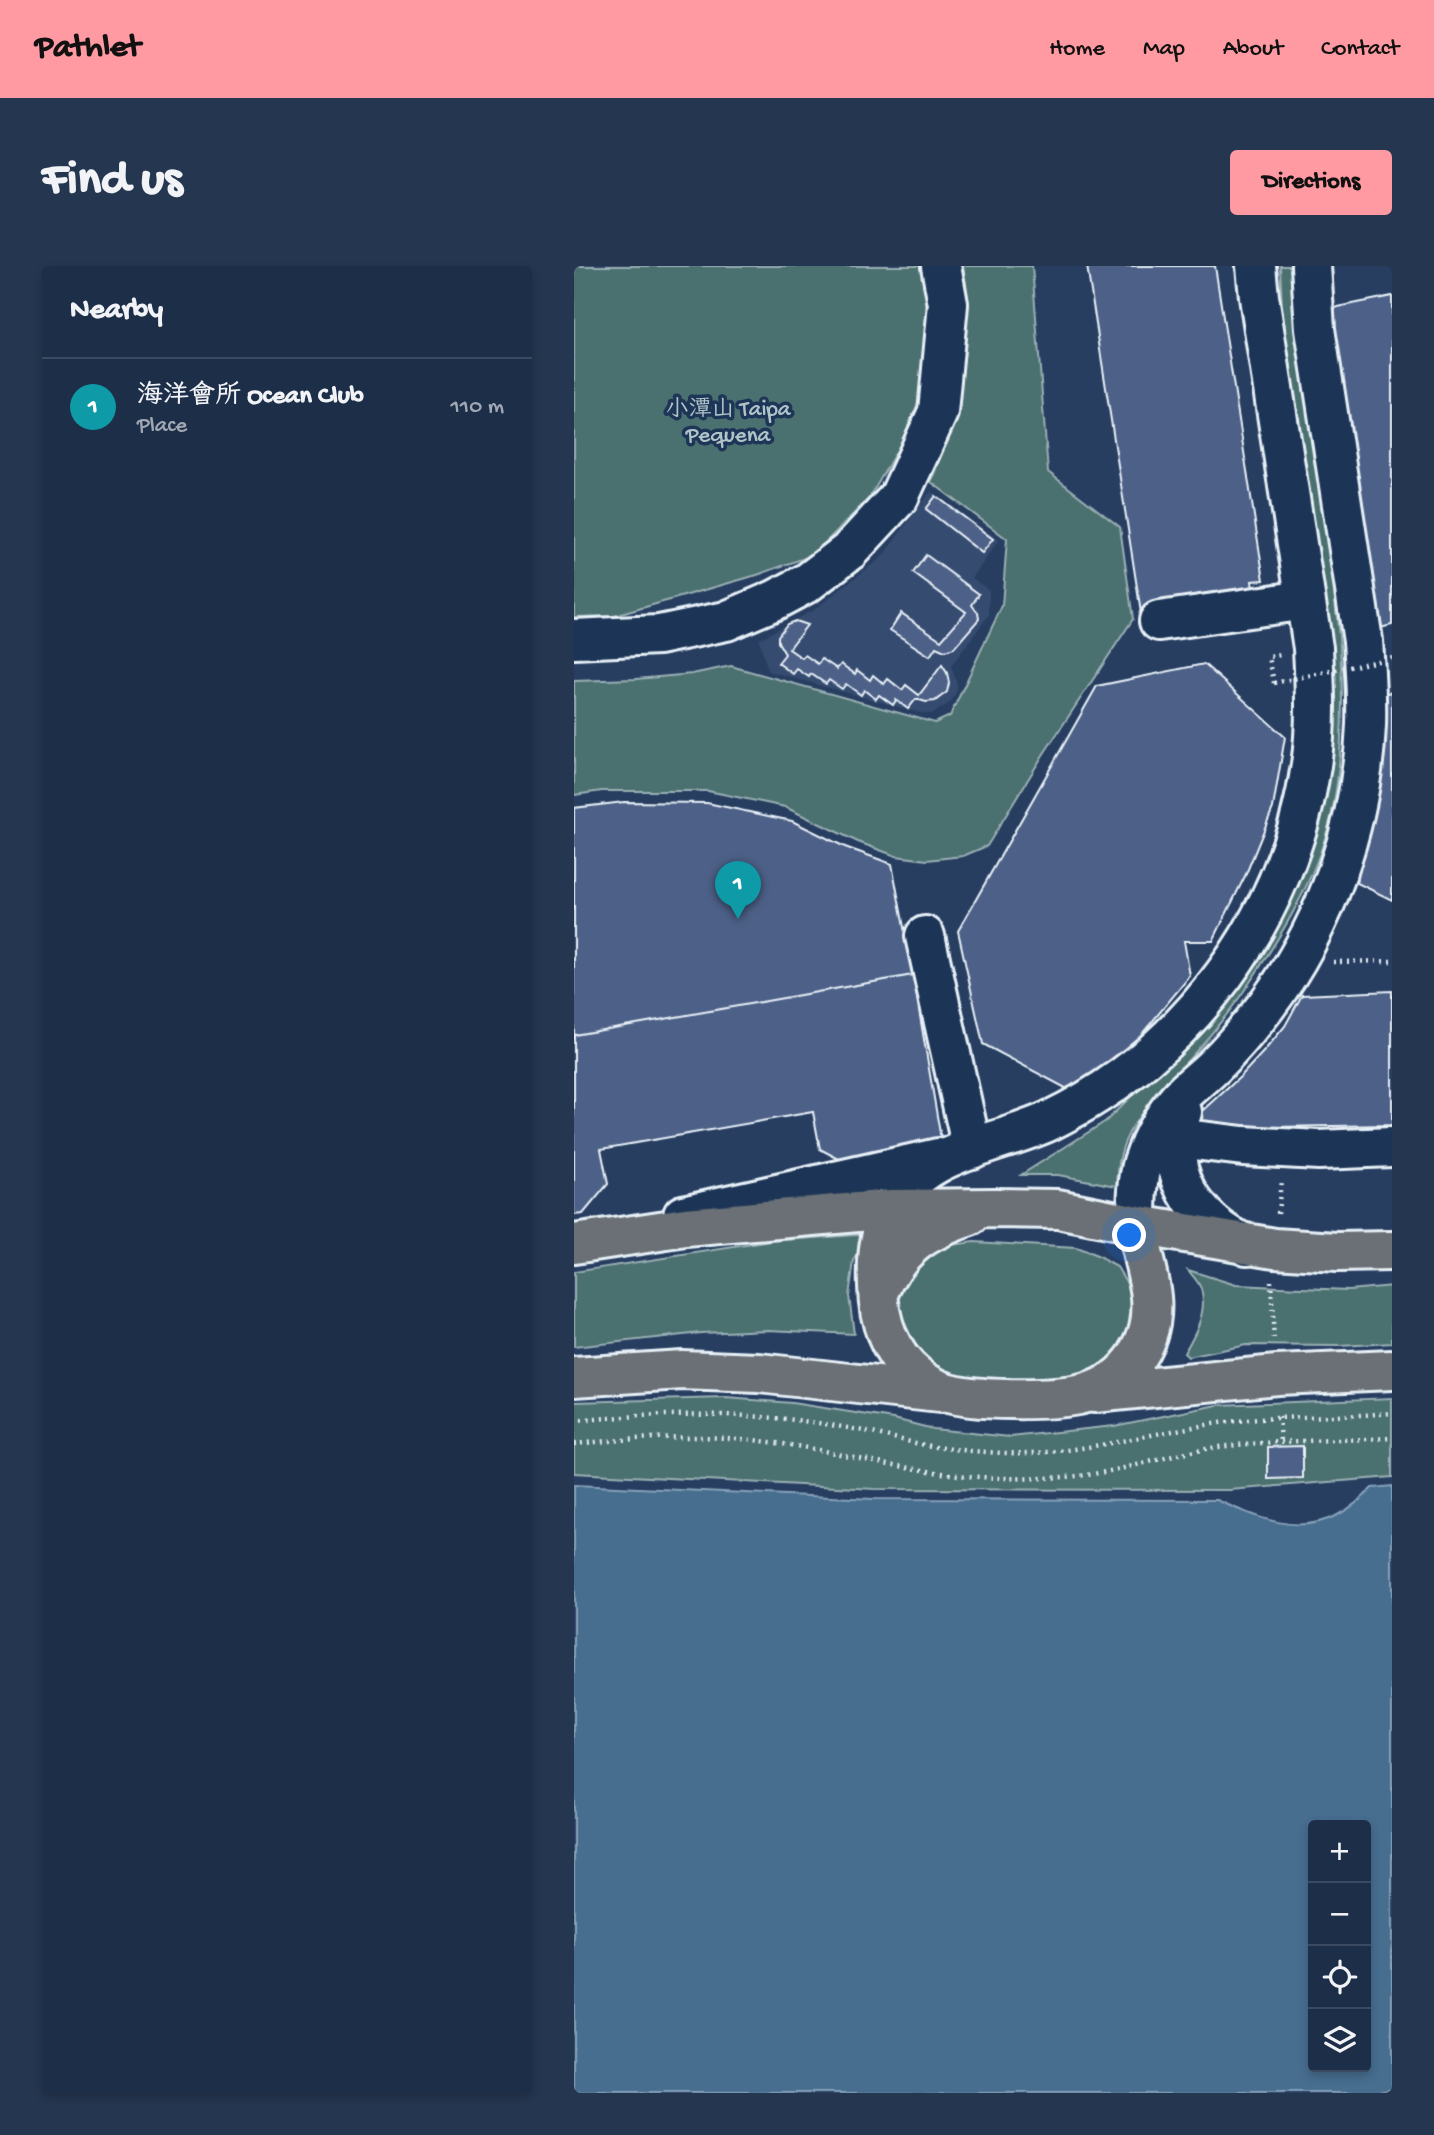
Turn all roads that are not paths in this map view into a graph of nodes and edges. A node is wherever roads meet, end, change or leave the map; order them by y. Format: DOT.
graph roads {
  1 [pos="941,266"];
  2 [pos="1256,266"];
  3 [pos="1311,266"];
  4 [pos="1305,600"];
  5 [pos="1159,621"];
  6 [pos="574,639"];
  7 [pos="925,936"];
  8 [pos="1207,1072"];
  9 [pos="1177,1138"];
  10 [pos="1392,1147"];
  11 [pos="963,1152"];
  12 [pos="995,1208"];
  13 [pos="892,1209"];
  14 [pos="1137,1225"];
  15 [pos="574,1241"];
  16 [pos="1247,1245"];
  17 [pos="1392,1251"];
  18 [pos="878,1295"];
  19 [pos="1392,1370"];
  20 [pos="574,1377"];
  21 [pos="960,1395"];
  22 [pos="1078,1395"];
  1 -- 6 [label="street"];
  2 -- 4 [label="street"];
  3 -- 8 [label="street"];
  4 -- 5 [label="street"];
  4 -- 11 [label="street"];
  7 -- 11 [label="street"];
  8 -- 9 [label="street"];
  8 -- 14 [label="street"];
  9 -- 10 [label="street"];
  9 -- 16 [label="street"];
  11 -- 13 [label="street"];
  11 -- 15 [label="street"];
  12 -- 13 [label="main road"];
  12 -- 14 [label="main road"];
  12 -- 18 [label="main road"];
  13 -- 15 [label="main road"];
  13 -- 18 [label="main road"];
  14 -- 16 [label="main road"];
  14 -- 22 [label="main road"];
  16 -- 17 [label="main road"];
  18 -- 21 [label="main road"];
  19 -- 22 [label="main road"];
  20 -- 21 [label="main road"];
  21 -- 22 [label="main road"];
}
